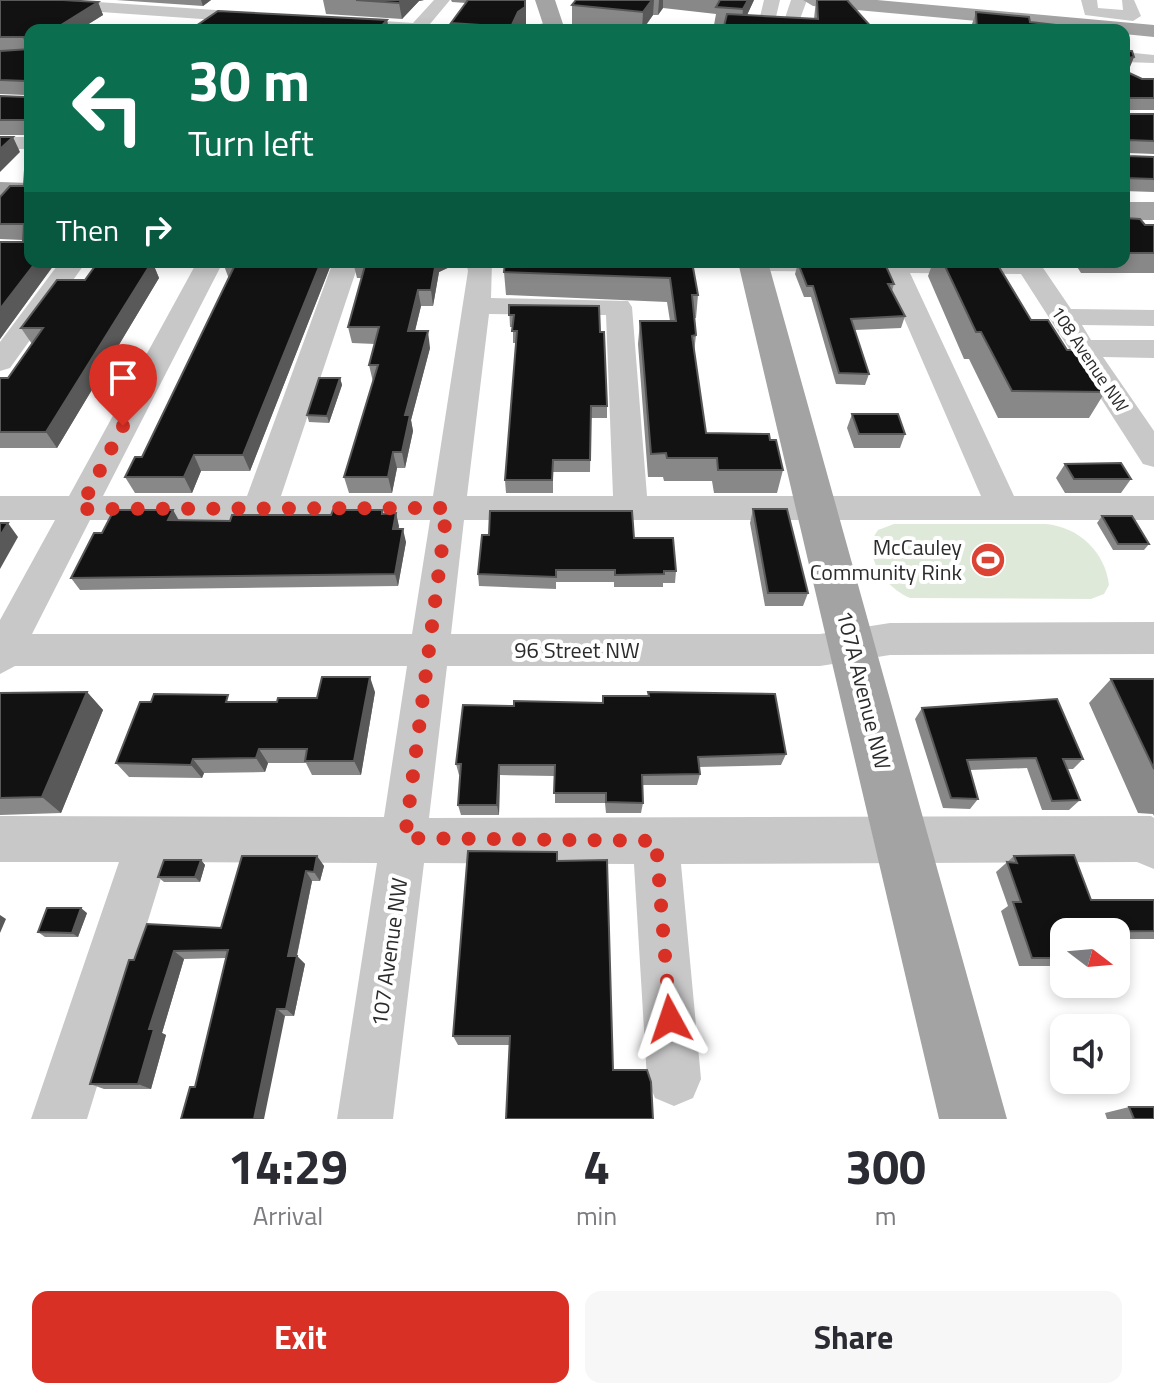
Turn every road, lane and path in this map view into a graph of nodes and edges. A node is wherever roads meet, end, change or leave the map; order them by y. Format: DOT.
graph roads {
  1 [pos="0,0"];
  2 [pos="232,0"];
  3 [pos="442,0"];
  4 [pos="545,0"];
  5 [pos="772,0"];
  6 [pos="799,0"];
  7 [pos="813,0"];
  8 [pos="1089,0"];
  9 [pos="1111,0"];
  10 [pos="21,1"];
  11 [pos="844,2"];
  12 [pos="1135,2"];
  13 [pos="121,4"];
  14 [pos="212,14"];
  15 [pos="284,19"];
  16 [pos="866,21"];
  17 [pos="327,22"];
  18 [pos="200,24"];
  19 [pos="352,24"];
  20 [pos="420,24"];
  21 [pos="553,24"];
  22 [pos="766,24"];
  23 [pos="791,24"];
  24 [pos="1033,24"];
  25 [pos="1130,41"];
  26 [pos="1152,45"];
  27 [pos="1130,54"];
  28 [pos="0,143"];
  29 [pos="24,143"];
  30 [pos="1130,211"];
  31 [pos="1154,211"];
  32 [pos="69,268"];
  33 [pos="207,268"];
  34 [pos="344,268"];
  35 [pos="479,268"];
  36 [pos="755,268"];
  37 [pos="895,268"];
  38 [pos="1030,268"];
  39 [pos="476,306"];
  40 [pos="1061,317"];
  41 [pos="1154,318"];
  42 [pos="1082,348"];
  43 [pos="1154,349"];
  44 [pos="0,362"];
  45 [pos="1154,456"];
  46 [pos="0,508"];
  47 [pos="260,508"];
  48 [pos="447,508"];
  49 [pos="631,508"];
  50 [pos="1003,508"];
  51 [pos="1154,508"];
  52 [pos="80,509"];
  53 [pos="818,509"];
  54 [pos="1154,638"];
  55 [pos="853,646"];
  56 [pos="428,650"];
  57 [pos="1,652"];
  58 [pos="405,838"];
  59 [pos="0,839"];
  60 [pos="150,839"];
  61 [pos="656,841"];
  62 [pos="904,844"];
  63 [pos="1154,846"];
  64 [pos="674,1079"];
  65 [pos="59,1119"];
  66 [pos="365,1119"];
  67 [pos="973,1119"];
  1 -- 10 [label="street"];
  2 -- 14 [label="street"];
  3 -- 20 [label="street"];
  4 -- 21 [label="main road"];
  5 -- 22 [label="street"];
  6 -- 23 [label="street"];
  7 -- 11 [label="main road"];
  8 -- 12 [label="street"];
  9 -- 12 [label="street"];
  10 -- 13 [label="street"];
  11 -- 16 [label="street"];
  11 -- 24 [label="main road"];
  13 -- 14 [label="street"];
  14 -- 15 [label="street"];
  14 -- 18 [label="street"];
  17 -- 19 [label="street"];
  25 -- 26 [label="main road"];
  26 -- 27 [label="street"];
  28 -- 29 [label="street"];
  30 -- 31 [label="main road"];
  32 -- 44 [label="street"];
  33 -- 52 [label="street"];
  34 -- 47 [label="street"];
  35 -- 39 [label="street, 107 Avenue NW"];
  36 -- 53 [label="main road, 107A Avenue NW"];
  37 -- 50 [label="street"];
  38 -- 40 [label="street, 108 Avenue NW"];
  39 -- 48 [label="street, 107 Avenue NW"];
  39 -- 49 [label="street"];
  40 -- 41 [label="street"];
  40 -- 42 [label="street, 108 Avenue NW"];
  42 -- 43 [label="street"];
  42 -- 45 [label="street, 108 Avenue NW"];
  46 -- 52 [label="street"];
  47 -- 48 [label="street"];
  47 -- 52 [label="street"];
  48 -- 49 [label="street"];
  48 -- 56 [label="street, 107 Avenue NW"];
  49 -- 53 [label="street"];
  50 -- 51 [label="street"];
  50 -- 53 [label="street"];
  52 -- 57 [label="street"];
  53 -- 55 [label="main road, 107A Avenue NW"];
  54 -- 55 [label="street, 96 Street NW"];
  55 -- 56 [label="street, 96 Street NW"];
  55 -- 62 [label="main road, 107A Avenue NW"];
  56 -- 57 [label="street, 96 Street NW"];
  56 -- 58 [label="street, 107 Avenue NW"];
  58 -- 60 [label="street"];
  58 -- 61 [label="street"];
  58 -- 66 [label="street, 107 Avenue NW"];
  59 -- 60 [label="street"];
  60 -- 65 [label="street"];
  61 -- 62 [label="street"];
  61 -- 64 [label="street"];
  62 -- 63 [label="street"];
  62 -- 67 [label="main road, 107A Avenue NW"];
}
